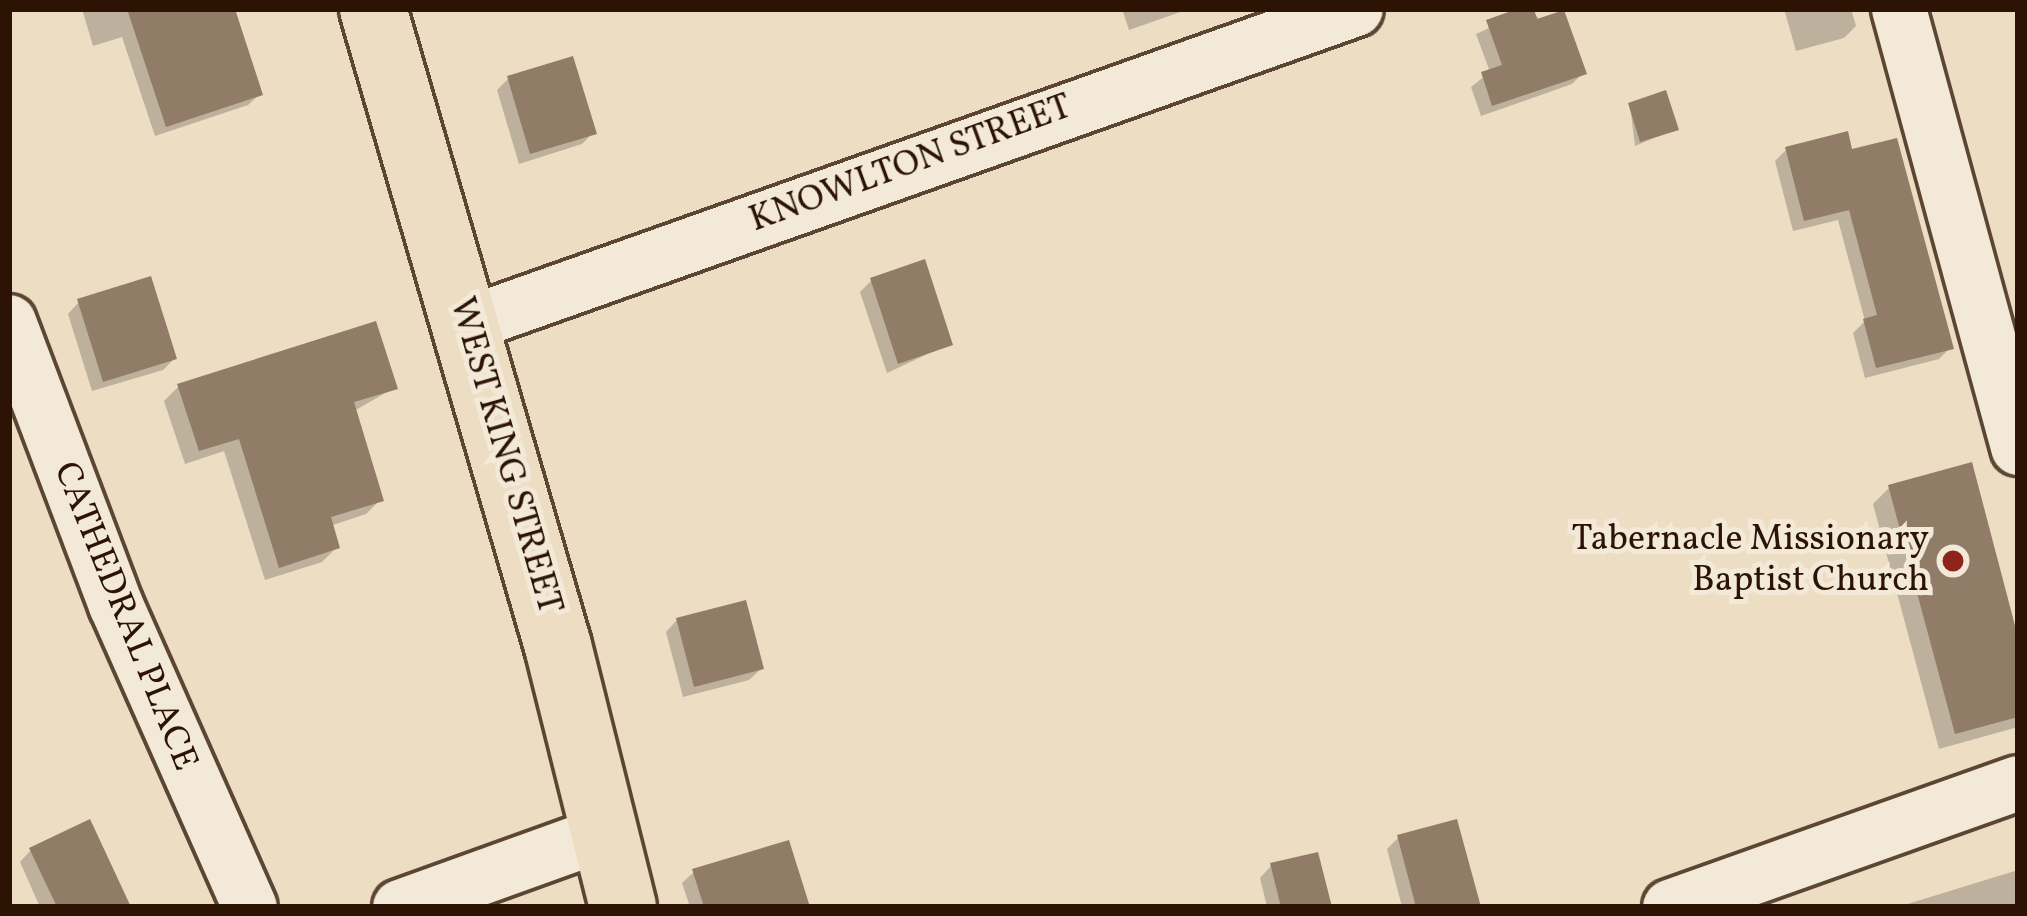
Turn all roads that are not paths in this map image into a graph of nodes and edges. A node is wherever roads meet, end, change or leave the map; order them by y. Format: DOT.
graph roads {
  1 [pos="374,9"];
  2 [pos="1356,9"];
  3 [pos="1900,9"];
  4 [pos="9,322"];
  5 [pos="468,324"];
  6 [pos="2018,448"];
  7 [pos="2018,784"];
  8 [pos="605,833"];
  9 [pos="250,907"];
  10 [pos="400,907"];
  11 [pos="623,907"];
  12 [pos="1670,907"];
  1 -- 5 [label="main road, WEST KING STREET"];
  2 -- 5 [label="street, KNOWLTON STREET"];
  3 -- 6 [label="street"];
  4 -- 9 [label="street, CATHEDRAL PLACE"];
  5 -- 8 [label="main road, WEST KING STREET"];
  7 -- 12 [label="street"];
  8 -- 10 [label="street"];
  8 -- 11 [label="main road, WEST KING STREET"];
}
